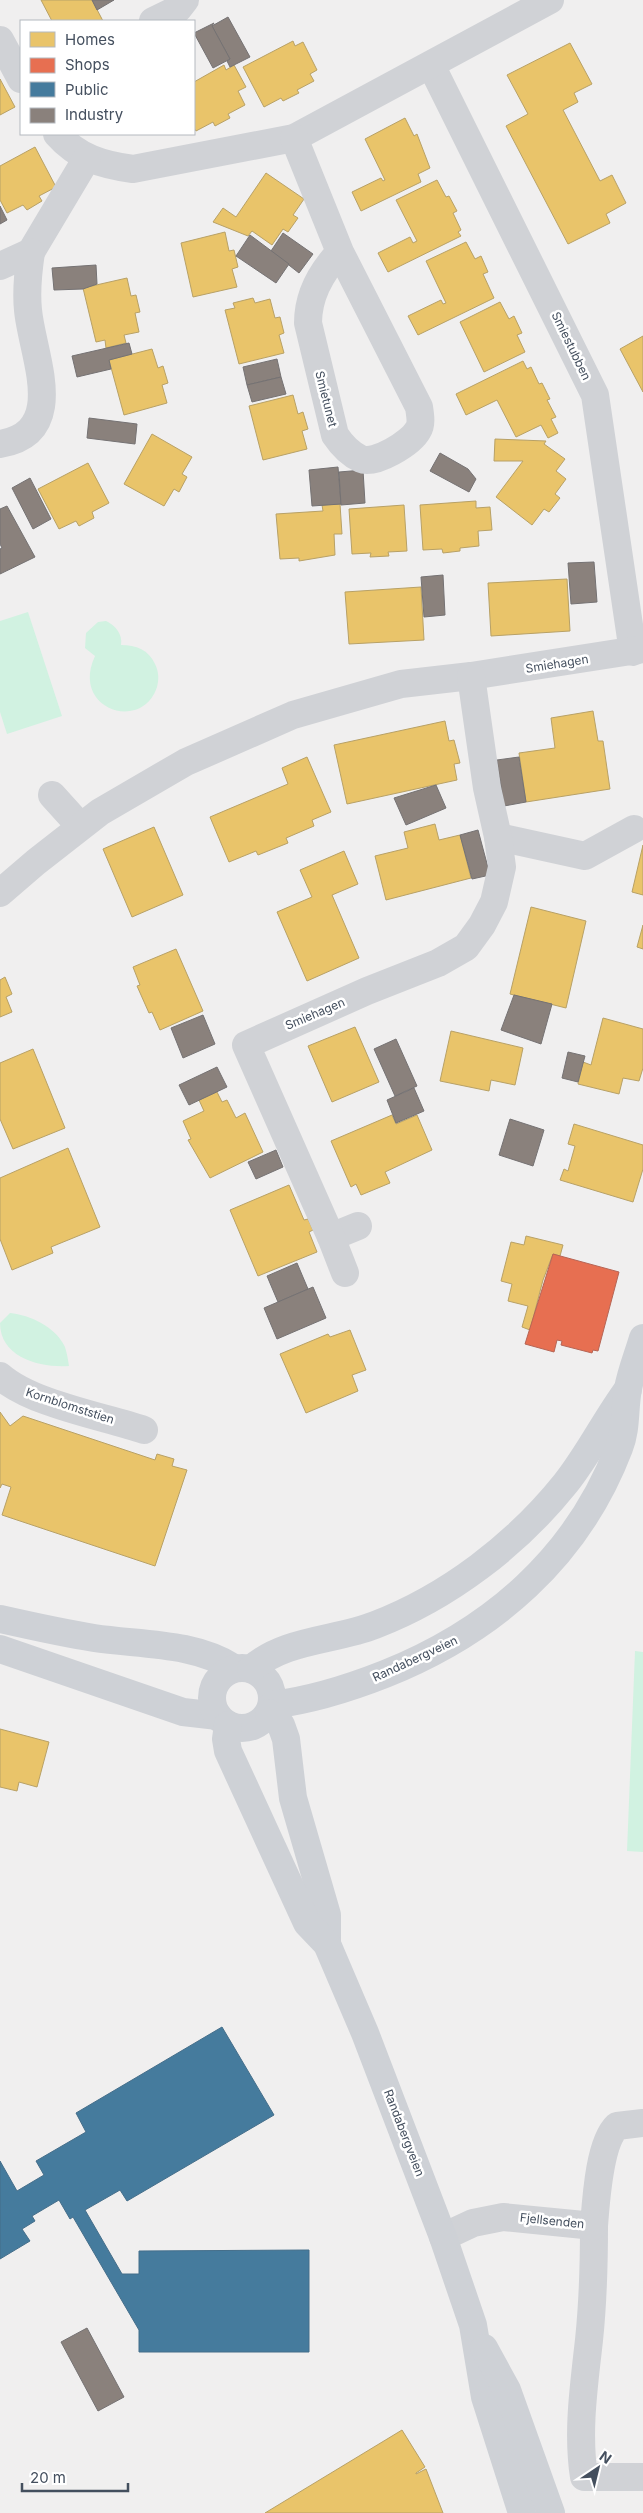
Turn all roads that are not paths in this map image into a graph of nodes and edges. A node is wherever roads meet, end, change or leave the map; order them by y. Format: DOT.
graph roads {
  1 [pos="185,0"];
  2 [pos="550,0"];
  3 [pos="155,20"];
  4 [pos="0,40"];
  5 [pos="432,65"];
  6 [pos="20,77"];
  7 [pos="58,135"];
  8 [pos="294,138"];
  9 [pos="87,158"];
  10 [pos="31,252"];
  11 [pos="340,252"];
  12 [pos="0,266"];
  13 [pos="0,444"];
  14 [pos="638,650"];
  15 [pos="471,676"];
  16 [pos="52,795"];
  17 [pos="80,826"];
  18 [pos="634,829"];
  19 [pos="498,837"];
  20 [pos="0,893"];
  21 [pos="358,1226"];
  22 [pos="331,1237"];
  23 [pos="345,1273"];
  24 [pos="643,1338"];
  25 [pos="0,1376"];
  26 [pos="628,1389"];
  27 [pos="144,1430"];
  28 [pos="0,1619"];
  29 [pos="0,1649"];
  30 [pos="243,1668"];
  31 [pos="271,1709"];
  32 [pos="223,1721"];
  33 [pos="327,1944"];
  34 [pos="643,2123"];
  35 [pos="594,2226"];
  36 [pos="443,2236"];
  37 [pos="473,2326"];
  38 [pos="643,2477"];
  39 [pos="522,2513"];
  40 [pos="551,2513"];
  1 -- 3 [label="street"];
  2 -- 5 [label="street"];
  4 -- 6 [label="street"];
  5 -- 8 [label="street"];
  5 -- 14 [label="street, Smiestubben"];
  7 -- 9 [label="street"];
  8 -- 9 [label="street"];
  8 -- 11 [label="street, Smietunet"];
  9 -- 10 [label="street"];
  10 -- 12 [label="street"];
  10 -- 13 [label="street"];
  11 -- 11 [label="street, Smietunet"];
  14 -- 15 [label="street, Smiehagen"];
  15 -- 17 [label="street, Smiehagen"];
  15 -- 19 [label="street, Smiehagen"];
  16 -- 17 [label="street"];
  17 -- 20 [label="street, Smiehagen"];
  18 -- 19 [label="street"];
  19 -- 22 [label="street, Smiehagen"];
  21 -- 22 [label="street"];
  22 -- 23 [label="street, Smiehagen"];
  24 -- 26 [label="main road, Randabergveien"];
  25 -- 27 [label="street, Kornblomststien"];
  26 -- 30 [label="main road, Randabergveien"];
  26 -- 31 [label="main road, Randabergveien"];
  28 -- 30 [label="main road"];
  29 -- 32 [label="main road"];
  30 -- 31 [label="main road"];
  30 -- 32 [label="main road"];
  31 -- 32 [label="main road"];
  31 -- 33 [label="main road, Randabergveien"];
  32 -- 33 [label="main road, Randabergveien"];
  33 -- 36 [label="main road, Randabergveien"];
  34 -- 35 [label="street, Fjellsenden"];
  35 -- 36 [label="street, Fjellsenden"];
  35 -- 38 [label="street"];
  36 -- 37 [label="main road, Randabergveien"];
  37 -- 39 [label="main road, Randabergveien"];
  37 -- 40 [label="main road, Randabergveien"];
}
